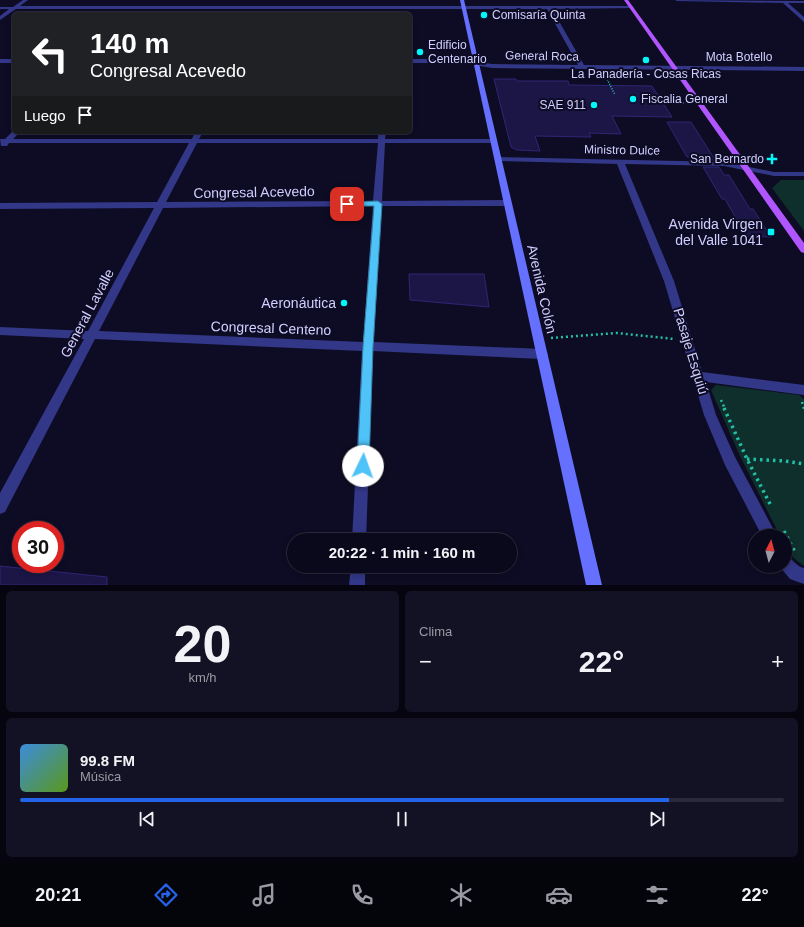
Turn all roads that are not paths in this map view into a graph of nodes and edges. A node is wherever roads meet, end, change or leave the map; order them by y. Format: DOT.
graph roads {
  1 [pos="26,0"];
  2 [pos="147,0"];
  3 [pos="268,0"];
  4 [pos="389,0"];
  5 [pos="462,0"];
  6 [pos="626,0"];
  7 [pos="677,0"];
  8 [pos="784,1"];
  9 [pos="804,2"];
  10 [pos="632,7"];
  11 [pos="0,8"];
  12 [pos="15,8"];
  13 [pos="140,8"];
  14 [pos="263,8"];
  15 [pos="549,8"];
  16 [pos="464,9"];
  17 [pos="388,11"];
  18 [pos="136,12"];
  19 [pos="261,12"];
  20 [pos="0,18"];
  21 [pos="804,20"];
  22 [pos="0,61"];
  23 [pos="12,61"];
  24 [pos="412,62"];
  25 [pos="476,64"];
  26 [pos="582,67"];
  27 [pos="675,68"];
  28 [pos="804,69"];
  29 [pos="13,134"];
  30 [pos="198,134"];
  31 [pos="382,137"];
  32 [pos="494,141"];
  33 [pos="3,142"];
  34 [pos="194,142"];
  35 [pos="0,148"];
  36 [pos="498,159"];
  37 [pos="620,162"];
  38 [pos="746,168"];
  39 [pos="804,174"];
  40 [pos="508,203"];
  41 [pos="378,204"];
  42 [pos="0,206"];
  43 [pos="159,206"];
  44 [pos="804,250"];
  45 [pos="0,331"];
  46 [pos="91,336"];
  47 [pos="368,347"];
  48 [pos="542,354"];
  49 [pos="698,376"];
  50 [pos="803,395"];
  51 [pos="0,507"];
  52 [pos="766,529"];
  53 [pos="359,533"];
  54 [pos="792,561"];
  55 [pos="358,573"];
  56 [pos="799,575"];
  57 [pos="357,585"];
  58 [pos="594,585"];
  1 -- 12 [label="street"];
  2 -- 13 [label="street"];
  3 -- 14 [label="street"];
  4 -- 17 [label="street"];
  5 -- 16 [label="street, Avenida Colón"];
  6 -- 10 [label="main road"];
  7 -- 8 [label="street"];
  8 -- 9 [label="street"];
  8 -- 21 [label="street"];
  10 -- 15 [label="street"];
  10 -- 27 [label="main road"];
  11 -- 12 [label="street"];
  12 -- 13 [label="street"];
  12 -- 20 [label="street"];
  13 -- 14 [label="street"];
  13 -- 18 [label="street"];
  14 -- 17 [label="street"];
  14 -- 19 [label="street"];
  15 -- 16 [label="street"];
  15 -- 26 [label="street"];
  16 -- 17 [label="street"];
  16 -- 25 [label="street, Avenida Colón"];
  22 -- 23 [label="street"];
  24 -- 25 [label="street, General Roca"];
  25 -- 26 [label="street, General Roca"];
  25 -- 32 [label="street, Avenida Colón"];
  26 -- 27 [label="street, General Roca"];
  27 -- 28 [label="street, Mota Botello"];
  27 -- 38 [label="main road"];
  29 -- 33 [label="street"];
  30 -- 34 [label="street, General Lavalle"];
  31 -- 32 [label="street"];
  31 -- 34 [label="street"];
  31 -- 41 [label="street"];
  32 -- 36 [label="street, Avenida Colón"];
  33 -- 34 [label="street"];
  33 -- 35 [label="street"];
  34 -- 43 [label="street, General Lavalle"];
  36 -- 37 [label="street, Ministro Dulce"];
  36 -- 40 [label="street, Avenida Colón"];
  37 -- 38 [label="street, Ministro Dulce"];
  37 -- 49 [label="street, Pasaje Esquiú"];
  38 -- 39 [label="street, Ministro Dulce"];
  38 -- 44 [label="main road"];
  40 -- 41 [label="street, Congresal Acevedo"];
  40 -- 48 [label="street, Avenida Colón"];
  41 -- 43 [label="street, Congresal Acevedo"];
  41 -- 47 [label="street"];
  42 -- 43 [label="street, Congresal Acevedo"];
  43 -- 46 [label="street, General Lavalle"];
  45 -- 46 [label="street, Congresal Centeno"];
  46 -- 47 [label="street, Congresal Centeno"];
  46 -- 51 [label="street, General Lavalle"];
  47 -- 48 [label="street, Congresal Centeno"];
  47 -- 53 [label="street"];
  48 -- 58 [label="street, Avenida Colón"];
  49 -- 50 [label="street"];
  49 -- 52 [label="street, Pasaje Esquiú"];
  54 -- 56 [label="street"];
  55 -- 57 [label="street"];
}
